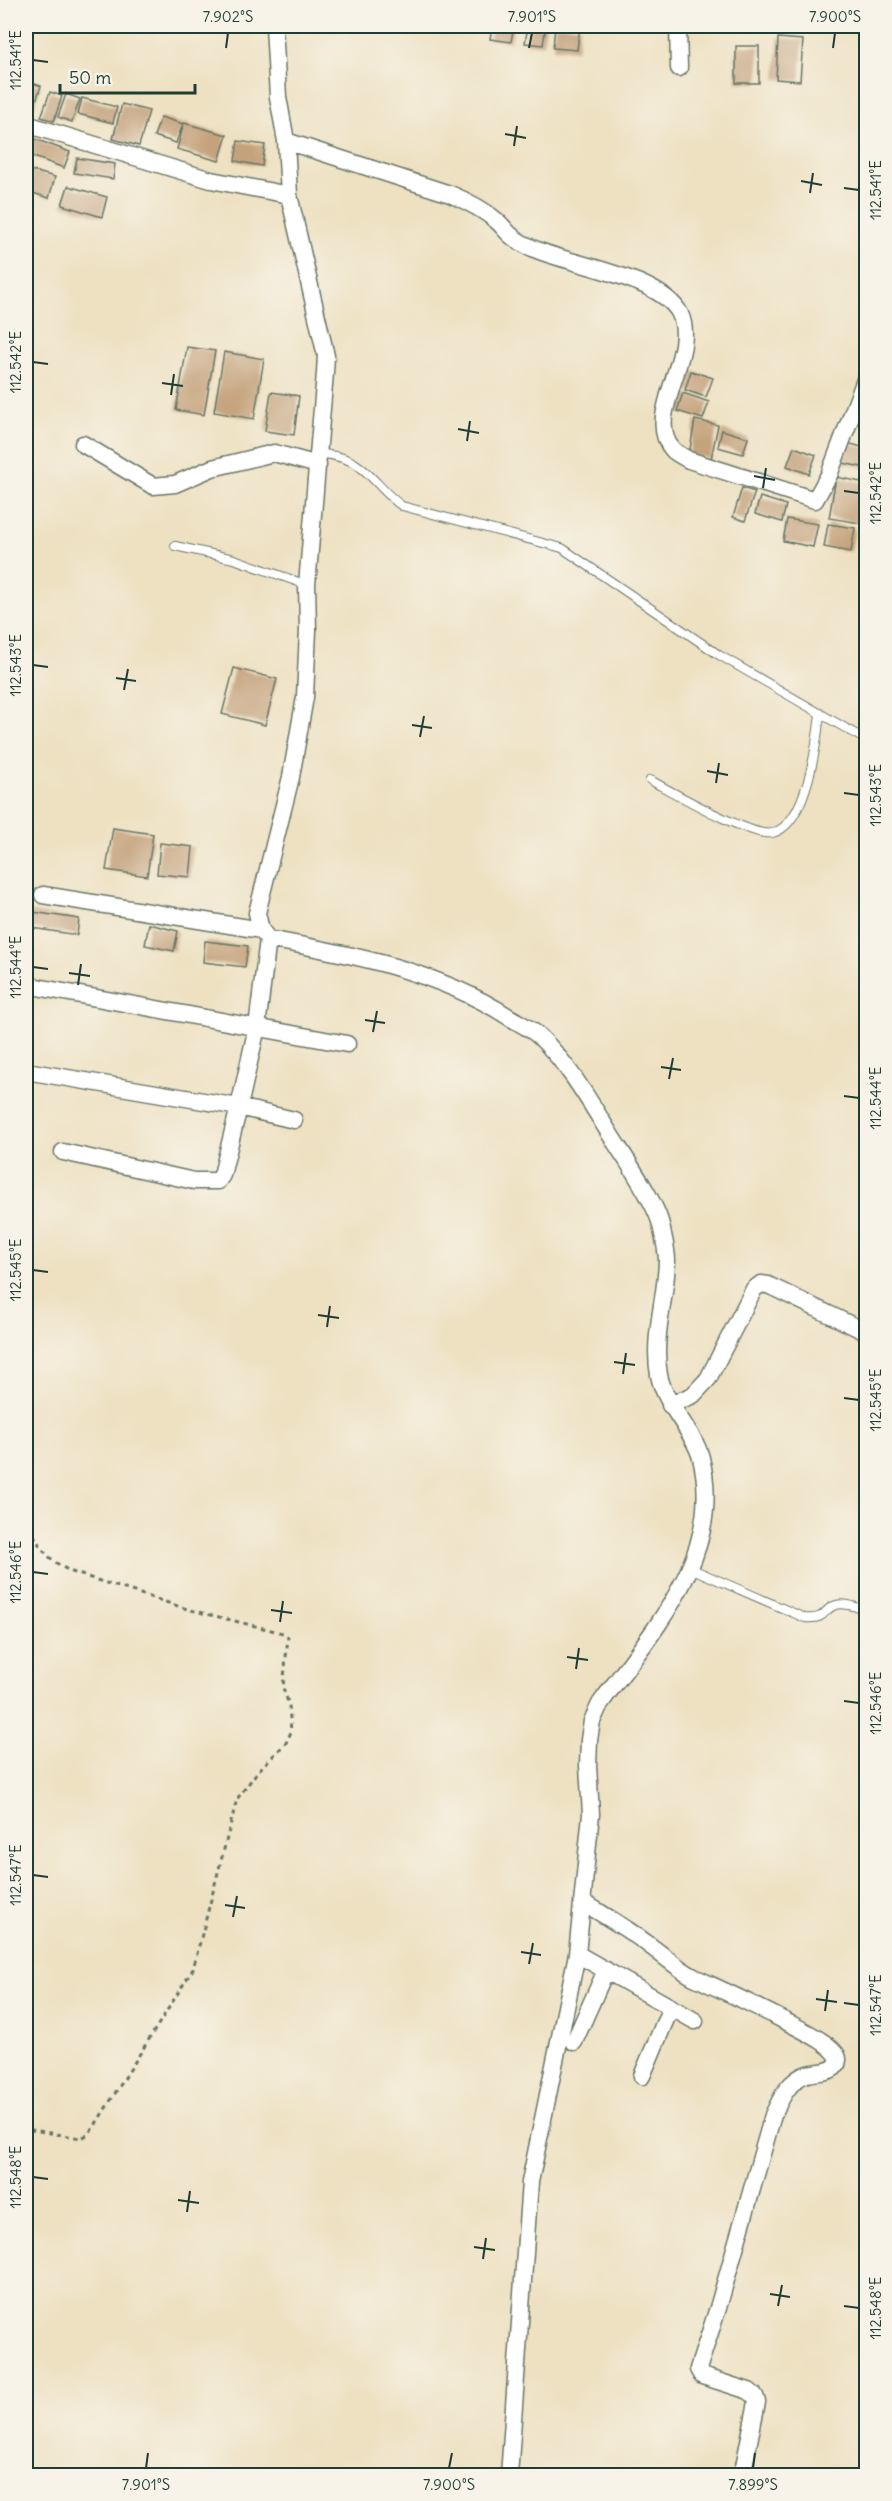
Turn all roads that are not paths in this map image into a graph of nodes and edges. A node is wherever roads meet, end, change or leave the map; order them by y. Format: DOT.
graph roads {
  1 [pos="274,26"];
  2 [pos="678,26"];
  3 [pos="679,68"];
  4 [pos="26,124"];
  5 [pos="286,141"];
  6 [pos="289,195"];
  7 [pos="867,377"];
  8 [pos="83,444"];
  9 [pos="318,459"];
  10 [pos="175,546"];
  11 [pos="308,585"];
  12 [pos="820,713"];
  13 [pos="867,740"];
  14 [pos="650,780"];
  15 [pos="43,896"];
  16 [pos="265,934"];
  17 [pos="26,985"];
  18 [pos="257,1027"];
  19 [pos="347,1044"];
  20 [pos="26,1071"];
  21 [pos="239,1107"];
  22 [pos="294,1120"];
  23 [pos="63,1152"];
  24 [pos="867,1332"];
  25 [pos="670,1405"];
  26 [pos="690,1568"];
  27 [pos="867,1610"];
  28 [pos="583,1902"];
  29 [pos="577,1954"];
  30 [pos="606,1970"];
  31 [pos="671,2007"];
  32 [pos="695,2021"];
  33 [pos="574,2042"];
  34 [pos="642,2076"];
  35 [pos="509,2475"];
  36 [pos="742,2475"];
  1 -- 5 [label="street"];
  2 -- 3 [label="street"];
  4 -- 6 [label="street"];
  5 -- 6 [label="street"];
  5 -- 7 [label="street"];
  6 -- 9 [label="street"];
  8 -- 9 [label="street"];
  9 -- 11 [label="street"];
  9 -- 12 [label="lane"];
  10 -- 11 [label="lane"];
  11 -- 16 [label="street"];
  12 -- 13 [label="lane"];
  12 -- 14 [label="lane"];
  15 -- 16 [label="street"];
  16 -- 18 [label="street"];
  16 -- 25 [label="street"];
  17 -- 18 [label="street"];
  18 -- 19 [label="street"];
  18 -- 21 [label="street"];
  20 -- 21 [label="street"];
  21 -- 22 [label="street"];
  21 -- 23 [label="street"];
  24 -- 25 [label="street"];
  25 -- 26 [label="street"];
  26 -- 27 [label="lane"];
  26 -- 28 [label="street"];
  28 -- 29 [label="street"];
  28 -- 36 [label="street"];
  29 -- 30 [label="street"];
  29 -- 35 [label="street"];
  30 -- 31 [label="street"];
  30 -- 33 [label="street"];
  31 -- 32 [label="street"];
  31 -- 34 [label="street"];
}
